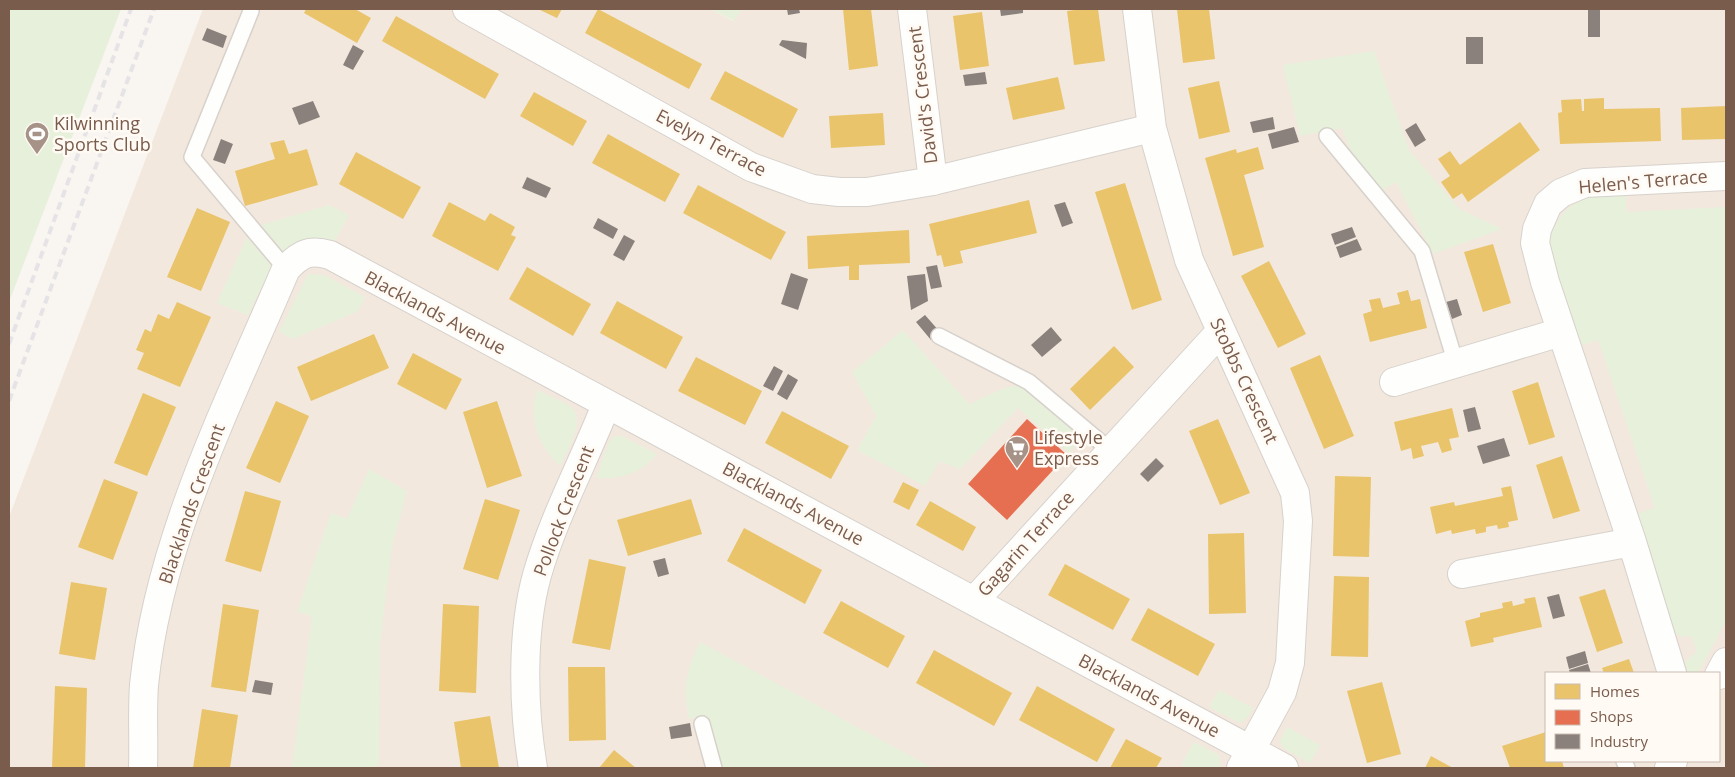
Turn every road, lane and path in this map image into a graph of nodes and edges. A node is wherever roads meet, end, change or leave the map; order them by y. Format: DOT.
graph roads {
  1 [pos="468,9"];
  2 [pos="912,9"];
  3 [pos="1137,9"];
  4 [pos="251,11"];
  5 [pos="1152,128"];
  6 [pos="1327,136"];
  7 [pos="1726,176"];
  8 [pos="933,182"];
  9 [pos="292,262"];
  10 [pos="1220,332"];
  11 [pos="1560,332"];
  12 [pos="939,336"];
  13 [pos="1456,364"];
  14 [pos="1394,382"];
  15 [pos="606,405"];
  16 [pos="1111,451"];
  17 [pos="1632,542"];
  18 [pos="1462,574"];
  19 [pos="974,601"];
  20 [pos="1726,662"];
  21 [pos="1672,672"];
  22 [pos="1720,674"];
  23 [pos="702,724"];
  24 [pos="1246,759"];
  25 [pos="143,768"];
  26 [pos="533,768"];
  27 [pos="714,768"];
  28 [pos="1284,768"];
  1 -- 8 [label="street, Evelyn Terrace"];
  2 -- 8 [label="street, David's Crescent"];
  3 -- 5 [label="street, Stobbs Crescent"];
  4 -- 9 [label="lane"];
  5 -- 8 [label="street, Evelyn Terrace"];
  5 -- 10 [label="street, Stobbs Crescent"];
  6 -- 13 [label="lane"];
  7 -- 11 [label="street, Helen's Terrace"];
  9 -- 15 [label="street, Blacklands Avenue"];
  9 -- 25 [label="street, Blacklands Crescent"];
  10 -- 16 [label="street, Gagarin Terrace"];
  10 -- 24 [label="street, Stobbs Crescent"];
  11 -- 13 [label="street"];
  11 -- 17 [label="street, Helen's Terrace"];
  12 -- 16 [label="lane"];
  13 -- 14 [label="street"];
  15 -- 19 [label="street, Blacklands Avenue"];
  15 -- 26 [label="street, Pollock Crescent"];
  16 -- 19 [label="street, Gagarin Terrace"];
  17 -- 18 [label="street"];
  17 -- 21 [label="street, Helen's Terrace"];
  19 -- 24 [label="street, Blacklands Avenue"];
  20 -- 22 [label="street"];
  23 -- 27 [label="lane"];
  24 -- 28 [label="street, Blacklands Avenue"];
}
